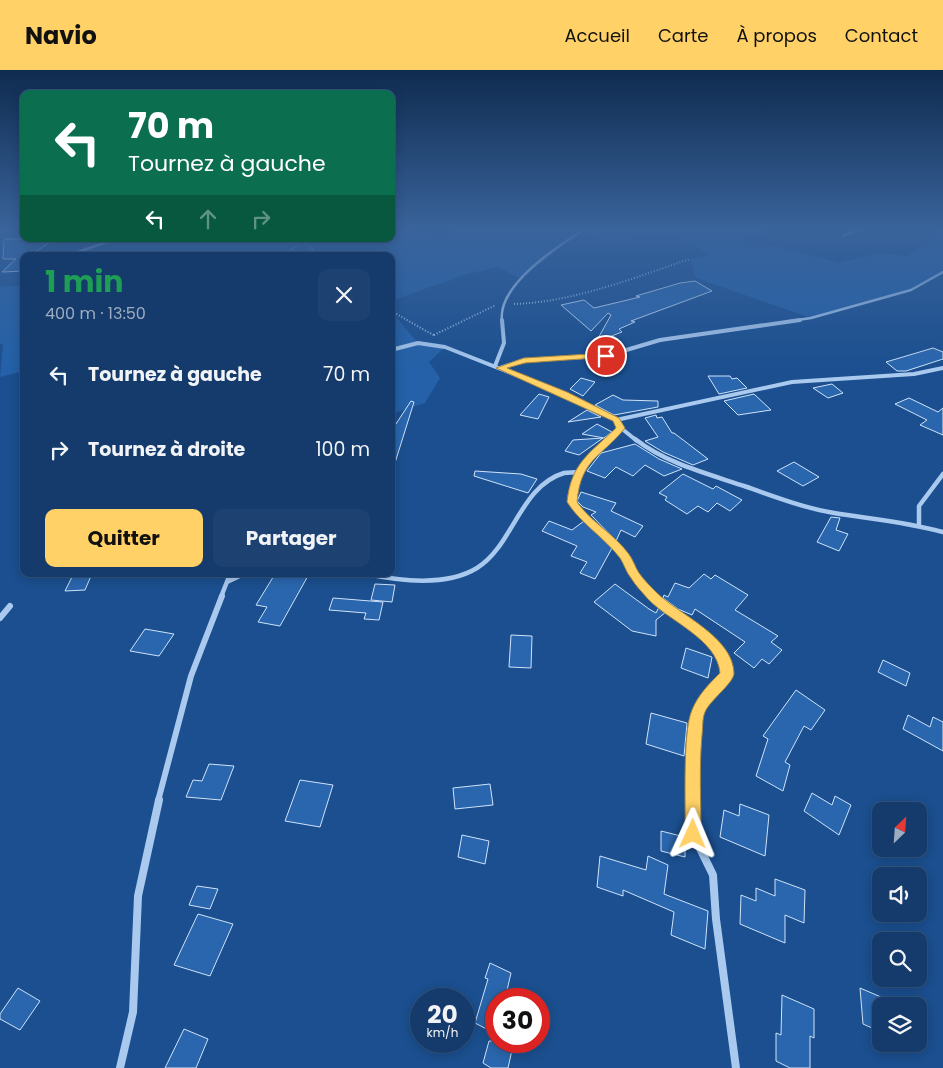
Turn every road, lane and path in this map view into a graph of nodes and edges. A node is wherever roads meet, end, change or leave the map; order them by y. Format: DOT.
graph roads {
  1 [pos="526,276"];
  2 [pos="640,276"];
  3 [pos="937,276"];
  4 [pos="504,304"];
  5 [pos="395,313"];
  6 [pos="435,335"];
  7 [pos="418,343"];
  8 [pos="440,346"];
  9 [pos="395,349"];
  10 [pos="497,367"];
  11 [pos="943,368"];
  12 [pos="616,420"];
  13 [pos="621,428"];
  14 [pos="579,472"];
  15 [pos="943,474"];
  16 [pos="919,525"];
  17 [pos="943,532"];
  18 [pos="229,577"];
  19 [pos="238,577"];
  20 [pos="395,577"];
  21 [pos="227,582"];
  22 [pos="10,606"];
  23 [pos="0,618"];
  24 [pos="120,1068"];
  25 [pos="736,1068"];
  1 -- 4 [label="street"];
  2 -- 4 [label="path"];
  3 -- 10 [label="street"];
  4 -- 6 [label="path"];
  4 -- 10 [label="street"];
  5 -- 6 [label="path"];
  6 -- 7 [label="path"];
  6 -- 8 [label="path"];
  7 -- 8 [label="street"];
  7 -- 9 [label="street"];
  8 -- 10 [label="street"];
  10 -- 12 [label="street"];
  11 -- 12 [label="street"];
  12 -- 13 [label="street"];
  13 -- 14 [label="street"];
  13 -- 16 [label="street"];
  14 -- 20 [label="street"];
  14 -- 25 [label="street"];
  15 -- 16 [label="street"];
  16 -- 17 [label="street"];
  18 -- 21 [label="street"];
  19 -- 21 [label="street"];
  21 -- 24 [label="street"];
  22 -- 23 [label="street"];
}
